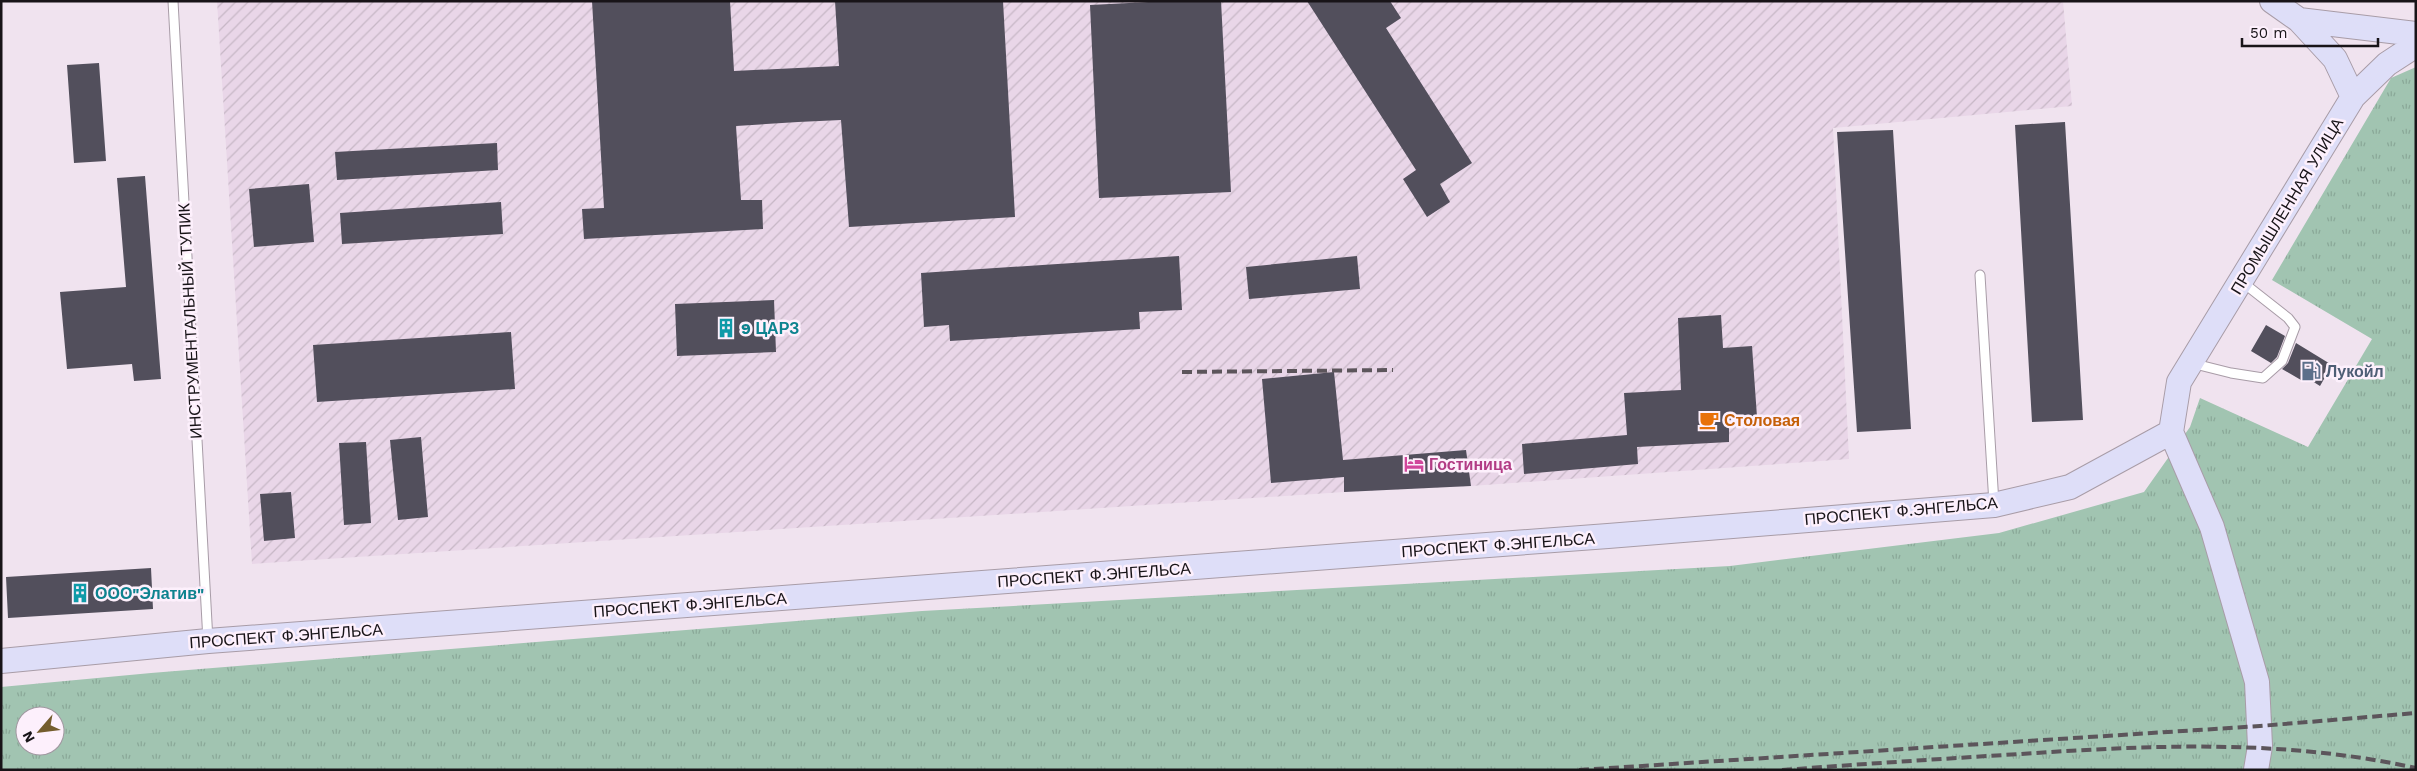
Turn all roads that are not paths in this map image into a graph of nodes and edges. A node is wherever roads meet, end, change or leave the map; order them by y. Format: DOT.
graph roads {
  1 [pos="173,1"];
  2 [pos="2272,1"];
  3 [pos="2299,20"];
  4 [pos="2416,34"];
  5 [pos="2416,45"];
  6 [pos="2353,97"];
  7 [pos="1980,275"];
  8 [pos="2241,281"];
  9 [pos="2191,363"];
  10 [pos="2171,432"];
  11 [pos="1994,505"];
  12 [pos="208,642"];
  13 [pos="1,661"];
  14 [pos="2256,770"];
  1 -- 12 [label="lane, ИНСТРУМЕНТАЛЬНЫЙ ТУПИК"];
  2 -- 3 [label="street"];
  3 -- 4 [label="street"];
  3 -- 6 [label="street"];
  5 -- 6 [label="street"];
  6 -- 8 [label="street, ПРОМЫШЛЕННАЯ УЛИЦА"];
  7 -- 11 [label="lane"];
  8 -- 9 [label="street, ПРОМЫШЛЕННАЯ УЛИЦА"];
  8 -- 9 [label="lane"];
  9 -- 10 [label="street, ПРОМЫШЛЕННАЯ УЛИЦА"];
  10 -- 11 [label="street, ПРОСПЕКТ Ф.ЭНГЕЛЬСА"];
  10 -- 14 [label="street"];
  11 -- 12 [label="street, ПРОСПЕКТ Ф.ЭНГЕЛЬСА"];
  12 -- 13 [label="street, ПРОСПЕКТ Ф.ЭНГЕЛЬСА"];
}
